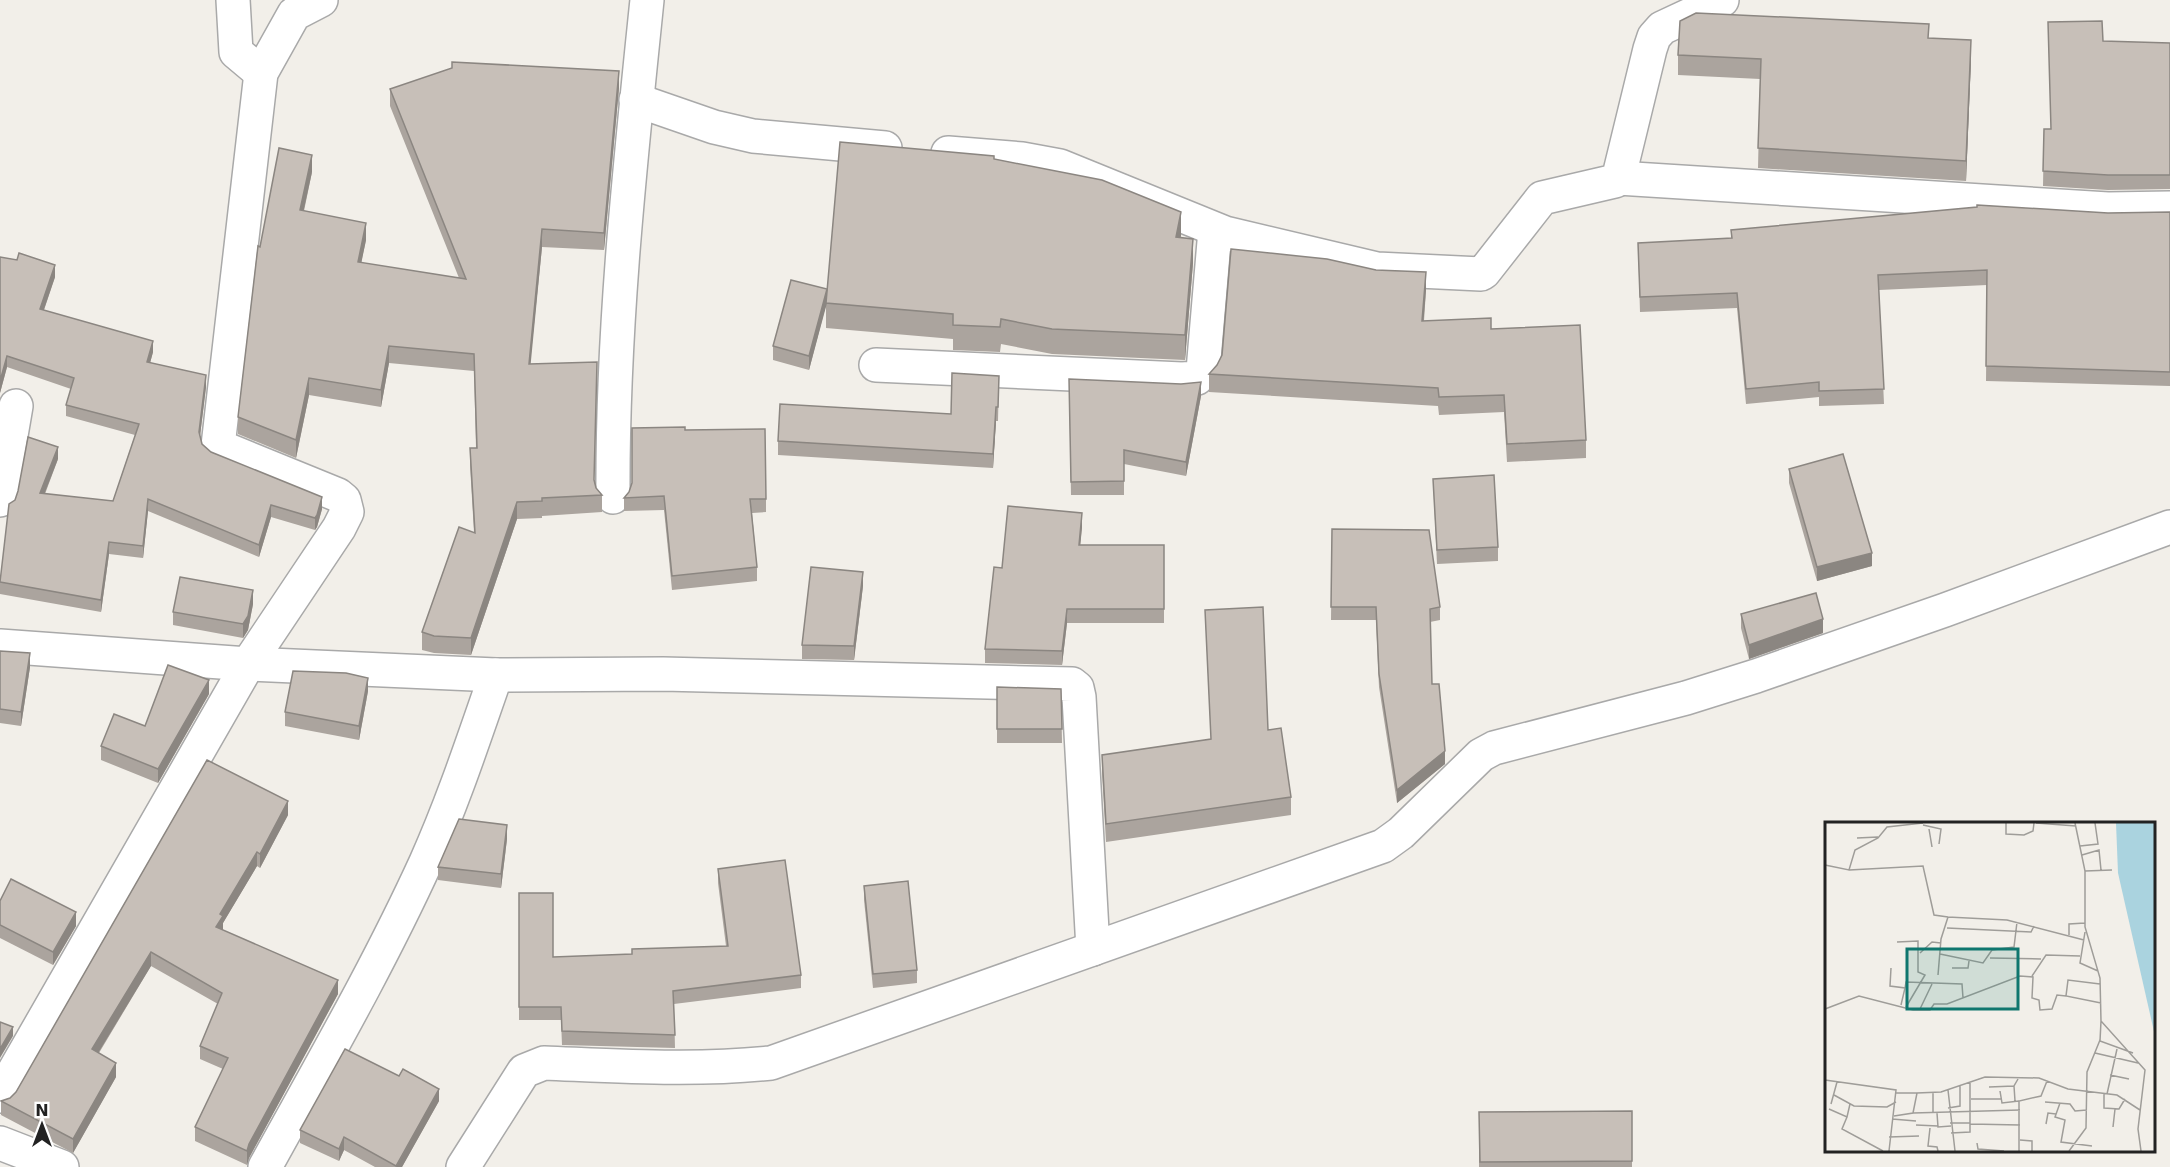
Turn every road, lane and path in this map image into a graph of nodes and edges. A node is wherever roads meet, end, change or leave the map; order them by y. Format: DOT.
graph roads {
  1 [pos="233,0"];
  2 [pos="321,0"];
  3 [pos="647,0"];
  4 [pos="1722,0"];
  5 [pos="261,73"];
  6 [pos="636,100"];
  7 [pos="1618,178"];
  8 [pos="2170,208"];
  9 [pos="1215,230"];
  10 [pos="876,365"];
  11 [pos="16,406"];
  12 [pos="613,497"];
  13 [pos="0,500"];
  14 [pos="2170,526"];
  15 [pos="0,646"];
  16 [pos="248,664"];
  17 [pos="496,675"];
  18 [pos="1093,949"];
  19 [pos="0,1096"];
  20 [pos="0,1143"];
  21 [pos="62,1167"];
  22 [pos="265,1167"];
  23 [pos="463,1167"];
  1 -- 5 [label="street"];
  2 -- 5 [label="street"];
  3 -- 6 [label="street"];
  4 -- 7 [label="street"];
  5 -- 16 [label="street"];
  6 -- 9 [label="street"];
  6 -- 12 [label="street"];
  7 -- 8 [label="street"];
  7 -- 9 [label="street"];
  9 -- 10 [label="street"];
  11 -- 13 [label="street"];
  14 -- 18 [label="street"];
  15 -- 16 [label="street"];
  16 -- 17 [label="street"];
  16 -- 19 [label="street"];
  17 -- 18 [label="street"];
  17 -- 22 [label="street"];
  18 -- 23 [label="street"];
  20 -- 21 [label="street"];
}
